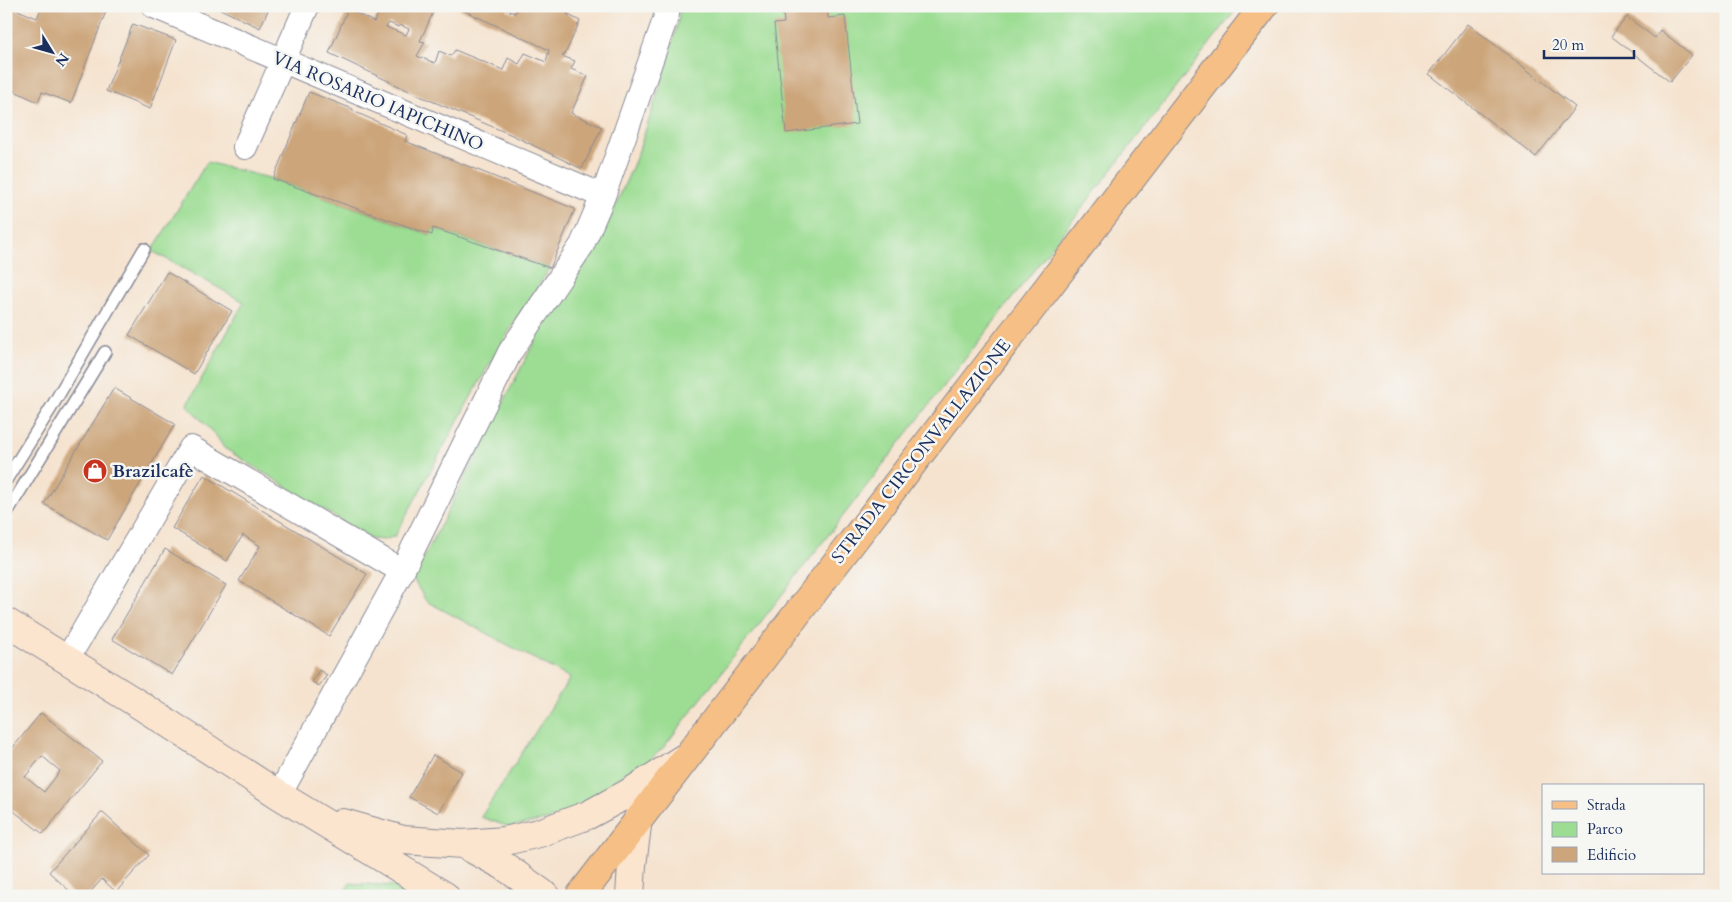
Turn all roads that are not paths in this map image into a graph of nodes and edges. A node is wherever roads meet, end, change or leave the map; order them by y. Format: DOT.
graph roads {
  1 [pos="154,6"];
  2 [pos="307,6"];
  3 [pos="664,6"];
  4 [pos="1264,6"];
  5 [pos="283,61"];
  6 [pos="245,147"];
  7 [pos="603,196"];
  8 [pos="144,249"];
  9 [pos="105,352"];
  10 [pos="6,480"];
  11 [pos="6,514"];
  12 [pos="402,571"];
  13 [pos="6,622"];
  14 [pos="66,660"];
  15 [pos="684,758"];
  16 [pos="278,795"];
  17 [pos="313,815"];
  18 [pos="638,818"];
  19 [pos="463,844"];
  20 [pos="444,896"];
  21 [pos="546,896"];
  22 [pos="580,896"];
  23 [pos="630,896"];
  1 -- 5 [label="street, VIA ROSARIO IAPICHINO"];
  2 -- 5 [label="street"];
  3 -- 7 [label="street"];
  4 -- 15 [label="main road, STRADA CIRCONVALLAZIONE"];
  5 -- 6 [label="street"];
  5 -- 7 [label="street, VIA ROSARIO IAPICHINO"];
  7 -- 12 [label="street"];
  8 -- 10 [label="lane"];
  9 -- 11 [label="lane"];
  12 -- 14 [label="street"];
  12 -- 16 [label="street"];
  13 -- 14 [label="street"];
  14 -- 16 [label="street"];
  15 -- 18 [label="main road, STRADA CIRCONVALLAZIONE"];
  15 -- 19 [label="street"];
  16 -- 17 [label="street"];
  17 -- 19 [label="street"];
  17 -- 20 [label="street"];
  18 -- 22 [label="main road, STRADA CIRCONVALLAZIONE"];
  18 -- 23 [label="street"];
  19 -- 21 [label="street"];
}
